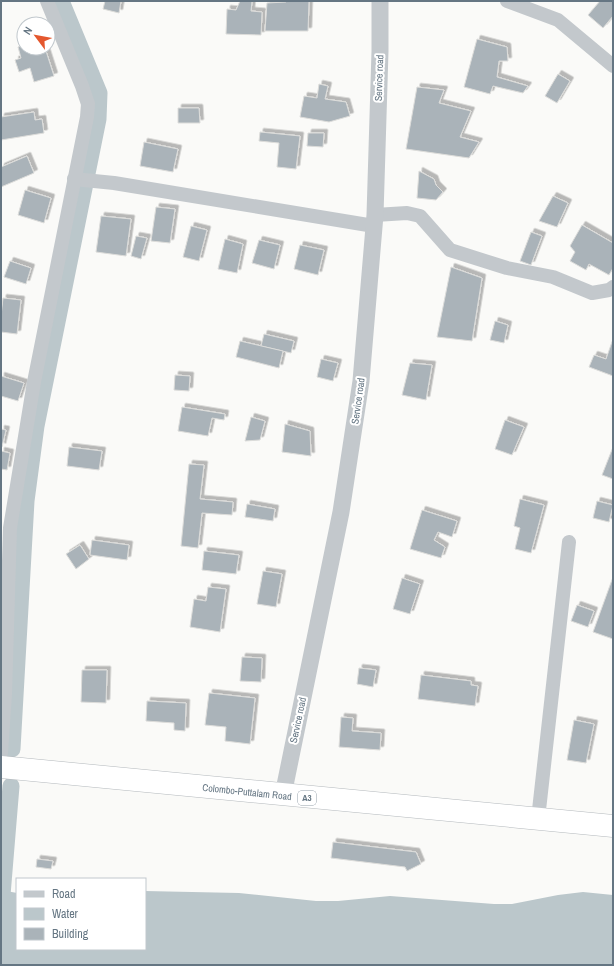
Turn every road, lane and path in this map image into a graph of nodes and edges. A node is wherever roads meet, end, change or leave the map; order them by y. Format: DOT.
graph roads {
  1 [pos="47,1"];
  2 [pos="380,1"];
  3 [pos="507,1"];
  4 [pos="613,66"];
  5 [pos="76,179"];
  6 [pos="375,221"];
  7 [pos="613,287"];
  8 [pos="569,542"];
  9 [pos="1,753"];
  10 [pos="1,767"];
  11 [pos="283,795"];
  12 [pos="538,819"];
  13 [pos="613,826"];
  1 -- 5 [label="street"];
  2 -- 6 [label="street, Service road"];
  3 -- 4 [label="street"];
  5 -- 6 [label="street"];
  5 -- 9 [label="street"];
  6 -- 7 [label="street"];
  6 -- 11 [label="street, Service road"];
  8 -- 12 [label="street"];
  10 -- 11 [label="highway, Colombo-Puttalam Road / A3"];
  11 -- 12 [label="highway, Colombo-Puttalam Road / A3"];
  12 -- 13 [label="highway, Colombo-Puttalam Road / A3"];
}
